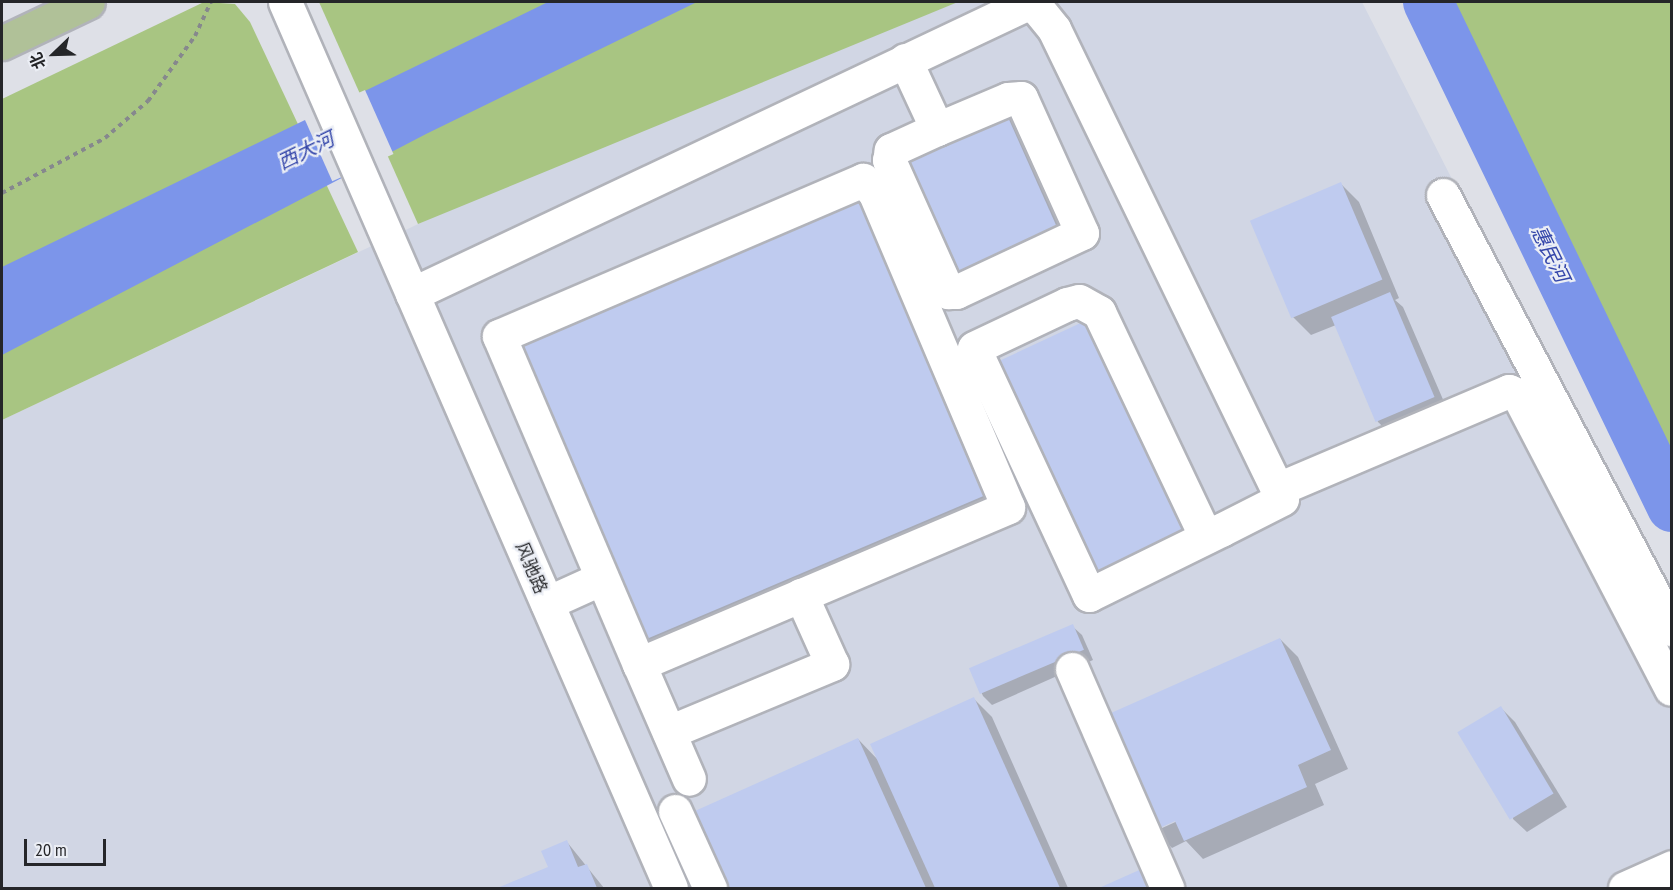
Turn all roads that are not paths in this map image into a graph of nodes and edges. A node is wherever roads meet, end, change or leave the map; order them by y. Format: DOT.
graph roads {
  1 [pos="88,2"];
  2 [pos="286,5"];
  3 [pos="2,43"];
  4 [pos="904,60"];
  5 [pos="938,129"];
  6 [pos="1443,195"];
  7 [pos="412,294"];
  8 [pos="1278,489"];
  9 [pos="1206,537"];
  10 [pos="602,578"];
  11 [pos="801,595"];
  12 [pos="547,603"];
  13 [pos="1671,629"];
  14 [pos="639,664"];
  15 [pos="1072,669"];
  16 [pos="1671,690"];
  17 [pos="669,732"];
  18 [pos="689,779"];
  19 [pos="675,811"];
  20 [pos="1671,867"];
  21 [pos="671,888"];
  22 [pos="710,888"];
  23 [pos="1167,888"];
  24 [pos="1625,888"];
  1 -- 3 [label="main road"];
  2 -- 7 [label="street, 风驰路"];
  4 -- 5 [label="street"];
  4 -- 7 [label="street"];
  4 -- 8 [label="street"];
  5 -- 5 [label="street"];
  6 -- 13 [label="street"];
  7 -- 12 [label="street, 风驰路"];
  8 -- 9 [label="street"];
  8 -- 16 [label="street"];
  9 -- 9 [label="street"];
  10 -- 11 [label="street"];
  10 -- 12 [label="street"];
  10 -- 14 [label="street"];
  11 -- 14 [label="street"];
  11 -- 17 [label="street"];
  12 -- 21 [label="street, 风驰路"];
  14 -- 17 [label="street"];
  15 -- 23 [label="street"];
  17 -- 18 [label="street"];
  19 -- 22 [label="street"];
  20 -- 24 [label="street"];
}
